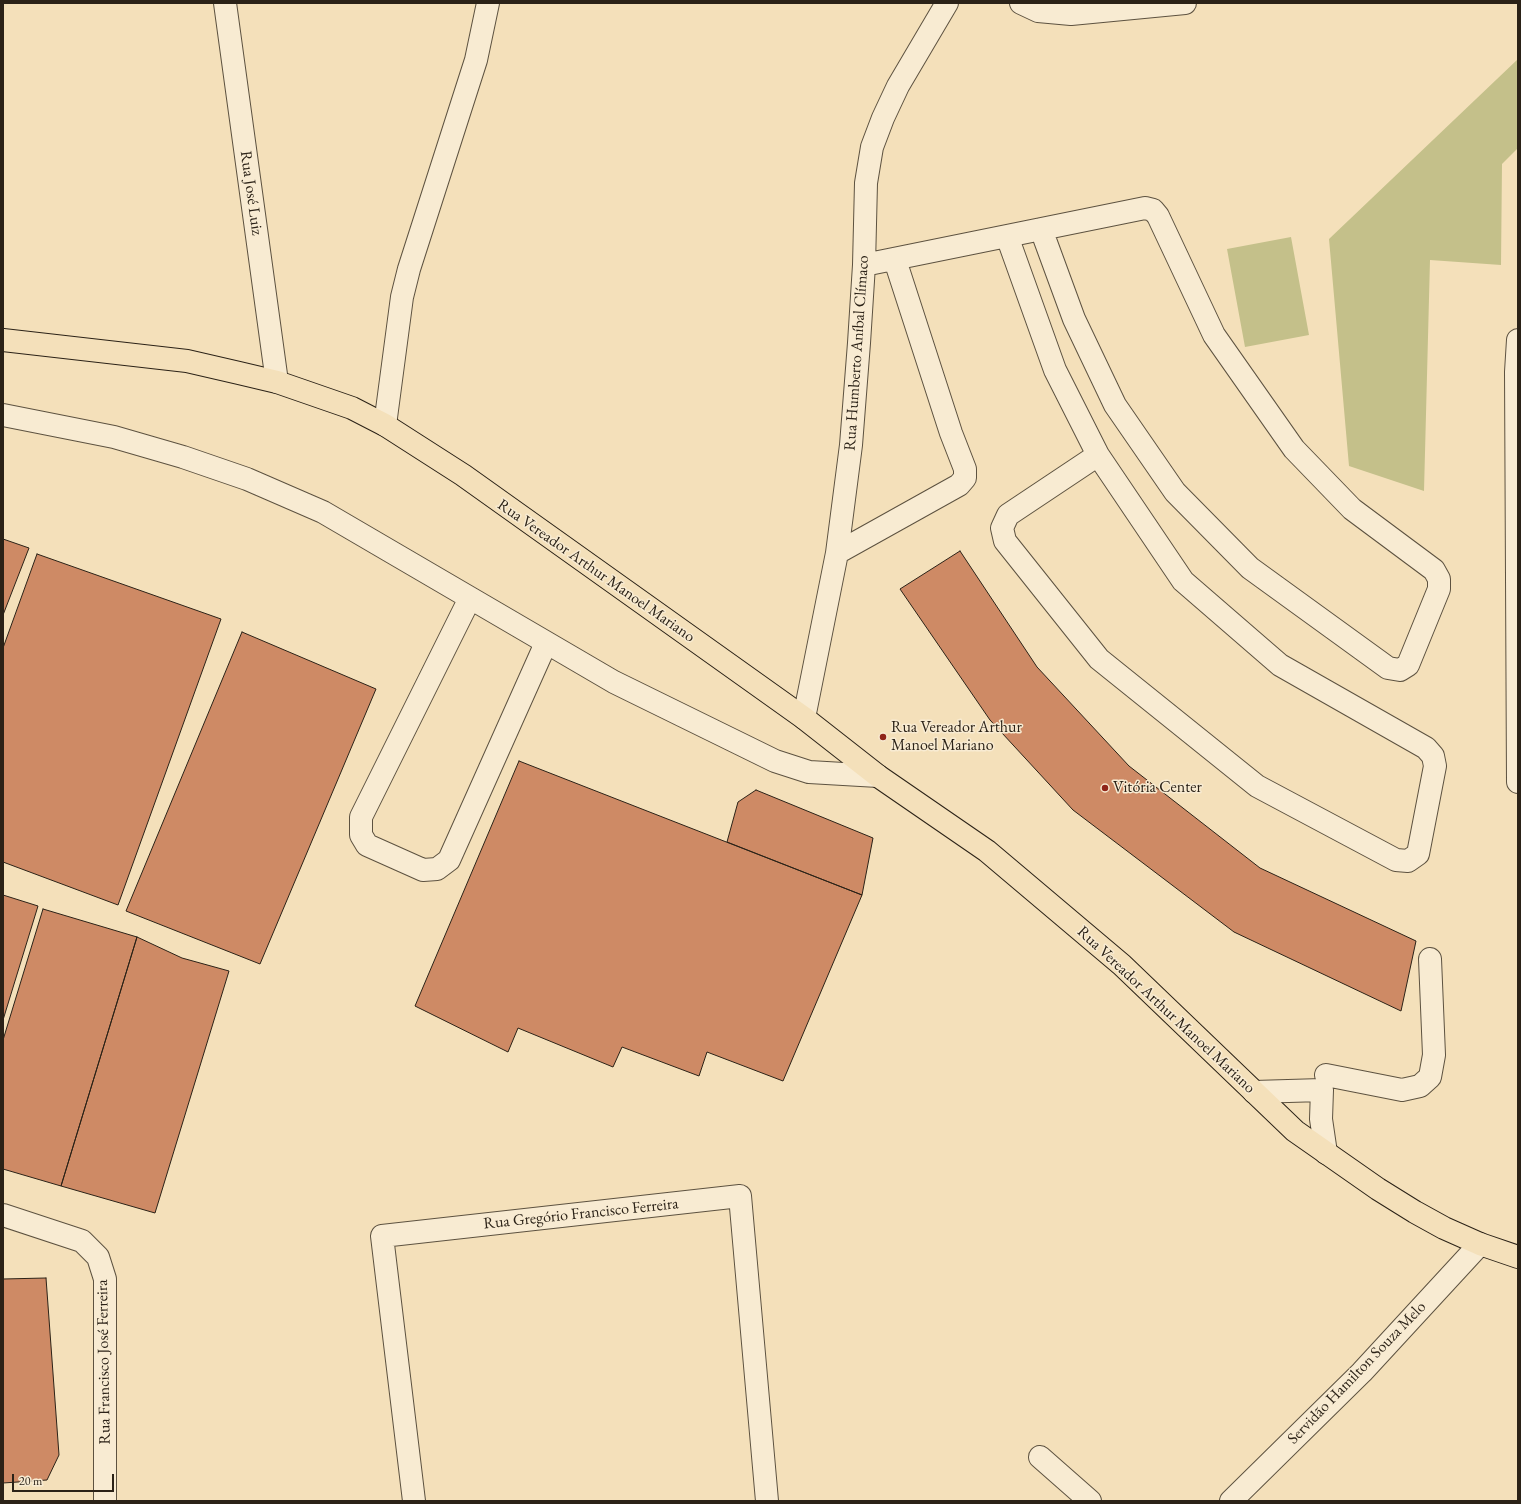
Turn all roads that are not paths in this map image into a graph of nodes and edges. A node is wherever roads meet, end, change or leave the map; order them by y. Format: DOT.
graph roads {
  1 [pos="225,3"];
  2 [pos="488,3"];
  3 [pos="947,3"];
  4 [pos="1021,3"];
  5 [pos="1186,3"];
  6 [pos="1041,230"];
  7 [pos="1007,236"];
  8 [pos="895,260"];
  9 [pos="864,265"];
  10 [pos="3,340"];
  11 [pos="1518,340"];
  12 [pos="277,382"];
  13 [pos="3,415"];
  14 [pos="385,426"];
  15 [pos="1098,455"];
  16 [pos="837,553"];
  17 [pos="470,598"];
  18 [pos="546,643"];
  19 [pos="804,718"];
  20 [pos="878,776"];
  21 [pos="1518,782"];
  22 [pos="1430,959"];
  23 [pos="1326,1075"];
  24 [pos="1254,1092"];
  25 [pos="1326,1153"];
  26 [pos="3,1215"];
  27 [pos="1480,1244"];
  28 [pos="1518,1257"];
  29 [pos="1040,1457"];
  30 [pos="105,1501"];
  31 [pos="414,1501"];
  32 [pos="767,1501"];
  33 [pos="1090,1501"];
  34 [pos="1231,1501"];
  1 -- 12 [label="street, Rua José Luiz"];
  2 -- 14 [label="street"];
  3 -- 9 [label="street, Rua Humberto Aníbal Clímaco"];
  4 -- 5 [label="street"];
  6 -- 6 [label="street"];
  6 -- 7 [label="street"];
  7 -- 8 [label="street"];
  7 -- 15 [label="street"];
  8 -- 9 [label="street"];
  8 -- 16 [label="street"];
  9 -- 16 [label="street, Rua Humberto Aníbal Clímaco"];
  10 -- 12 [label="main road, Rua Vereador Arthur Manoel Mariano"];
  11 -- 21 [label="street"];
  12 -- 14 [label="main road, Rua Vereador Arthur Manoel Mariano"];
  13 -- 17 [label="street"];
  14 -- 19 [label="main road, Rua Vereador Arthur Manoel Mariano"];
  15 -- 15 [label="street"];
  16 -- 19 [label="street, Rua Humberto Aníbal Clímaco"];
  17 -- 18 [label="street"];
  17 -- 18 [label="street"];
  18 -- 20 [label="street"];
  19 -- 20 [label="main road, Rua Vereador Arthur Manoel Mariano"];
  20 -- 24 [label="main road, Rua Vereador Arthur Manoel Mariano"];
  22 -- 23 [label="street"];
  24 -- 25 [label="main road, Rua Vereador Arthur Manoel Mariano"];
  24 -- 25 [label="street"];
  25 -- 27 [label="main road, Rua Vereador Arthur Manoel Mariano"];
  26 -- 30 [label="street, Rua Francisco José Ferreira"];
  27 -- 28 [label="main road, Rua Vereador Arthur Manoel Mariano"];
  27 -- 34 [label="street, Servidão Hamilton Souza Melo"];
  29 -- 33 [label="street"];
  31 -- 32 [label="street, Rua Gregório Francisco Ferreira"];
}
